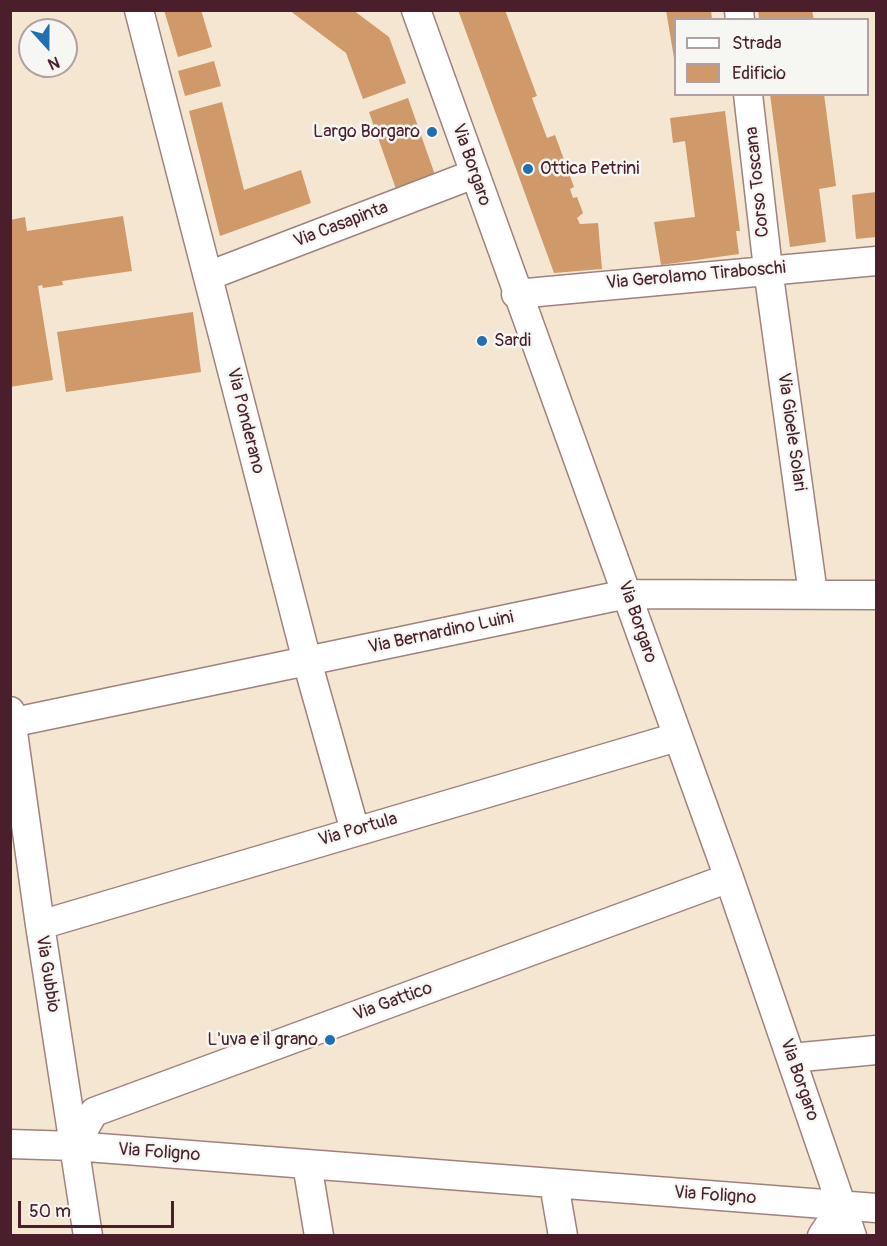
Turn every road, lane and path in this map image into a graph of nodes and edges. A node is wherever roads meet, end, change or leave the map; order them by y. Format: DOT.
graph roads {
  1 [pos="139,10"];
  2 [pos="416,10"];
  3 [pos="748,96"];
  4 [pos="474,174"];
  5 [pos="876,261"];
  6 [pos="768,269"];
  7 [pos="208,276"];
  8 [pos="516,294"];
  9 [pos="627,594"];
  10 [pos="813,594"];
  11 [pos="876,595"];
  12 [pos="307,661"];
  13 [pos="11,719"];
  14 [pos="677,737"];
  15 [pos="355,831"];
  16 [pos="729,878"];
  17 [pos="40,925"];
  18 [pos="876,1050"];
  19 [pos="791,1058"];
  20 [pos="10,1144"];
  21 [pos="74,1146"];
  22 [pos="307,1164"];
  23 [pos="554,1184"];
  24 [pos="842,1206"];
  25 [pos="876,1208"];
  26 [pos="88,1236"];
  27 [pos="319,1236"];
  28 [pos="563,1236"];
  29 [pos="822,1236"];
  30 [pos="852,1236"];
  1 -- 7 [label="street, Via Ponderano"];
  2 -- 4 [label="street, Via Borgaro"];
  3 -- 6 [label="street, Corso Toscana"];
  4 -- 7 [label="street, Via Casapinta"];
  4 -- 8 [label="street, Via Borgaro"];
  5 -- 6 [label="street, Via Gerolamo Tiraboschi"];
  6 -- 8 [label="street, Via Gerolamo Tiraboschi"];
  6 -- 10 [label="street, Via Gioele Solari"];
  7 -- 12 [label="street, Via Ponderano"];
  8 -- 9 [label="street, Via Borgaro"];
  9 -- 10 [label="street, Via Bernardino Luini"];
  9 -- 12 [label="street, Via Bernardino Luini"];
  9 -- 14 [label="street, Via Borgaro"];
  10 -- 11 [label="street, Via Bernardino Luini"];
  12 -- 13 [label="street, Via Bernardino Luini"];
  12 -- 15 [label="street, Via Ponderano"];
  13 -- 17 [label="street, Via Gubbio"];
  14 -- 15 [label="street, Via Portula"];
  14 -- 16 [label="street, Via Borgaro"];
  15 -- 17 [label="street, Via Portula"];
  16 -- 19 [label="street, Via Borgaro"];
  16 -- 21 [label="street, Via Gattico"];
  17 -- 21 [label="street, Via Gubbio"];
  18 -- 19 [label="street"];
  19 -- 24 [label="street, Via Borgaro"];
  20 -- 21 [label="street, Via Foligno"];
  21 -- 22 [label="street, Via Foligno"];
  21 -- 26 [label="street, Via Gubbio"];
  22 -- 23 [label="street, Via Foligno"];
  22 -- 27 [label="street"];
  23 -- 24 [label="street, Via Foligno"];
  23 -- 28 [label="street"];
  24 -- 25 [label="street, Via Foligno"];
  24 -- 29 [label="street"];
  24 -- 30 [label="street, Via Borgaro"];
}
